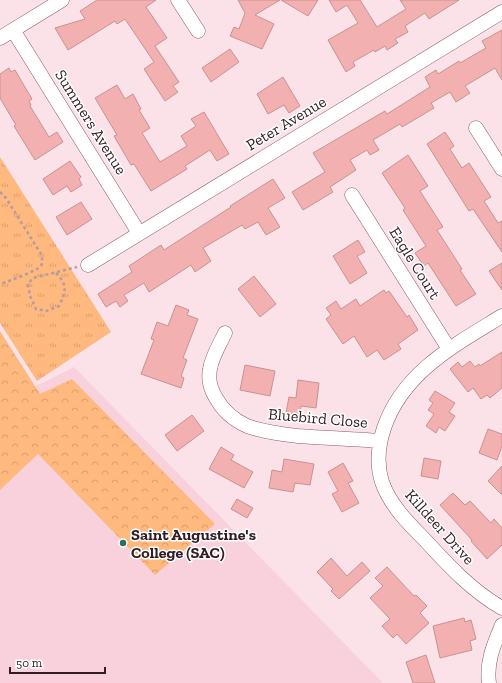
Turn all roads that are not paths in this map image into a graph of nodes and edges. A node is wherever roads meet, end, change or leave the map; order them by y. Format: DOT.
graph roads {
  1 [pos="62,0"];
  2 [pos="178,0"];
  3 [pos="502,12"];
  4 [pos="13,30"];
  5 [pos="198,31"];
  6 [pos="0,38"];
  7 [pos="476,128"];
  8 [pos="502,169"];
  9 [pos="352,195"];
  10 [pos="139,233"];
  11 [pos="88,265"];
  12 [pos="502,316"];
  13 [pos="226,333"];
  14 [pos="449,349"];
  15 [pos="380,441"];
  16 [pos="502,608"];
  17 [pos="502,626"];
  18 [pos="489,683"];
  1 -- 4 [label="street"];
  2 -- 5 [label="street"];
  3 -- 10 [label="street, Peter Avenue"];
  4 -- 6 [label="street"];
  4 -- 10 [label="street, Summers Avenue"];
  7 -- 8 [label="street"];
  9 -- 14 [label="street, Eagle Court"];
  10 -- 11 [label="street, Peter Avenue"];
  12 -- 14 [label="street, Killdeer Drive"];
  13 -- 15 [label="street, Bluebird Close"];
  14 -- 15 [label="street, Killdeer Drive"];
  15 -- 16 [label="street, Killdeer Drive"];
  17 -- 18 [label="street"];
}
